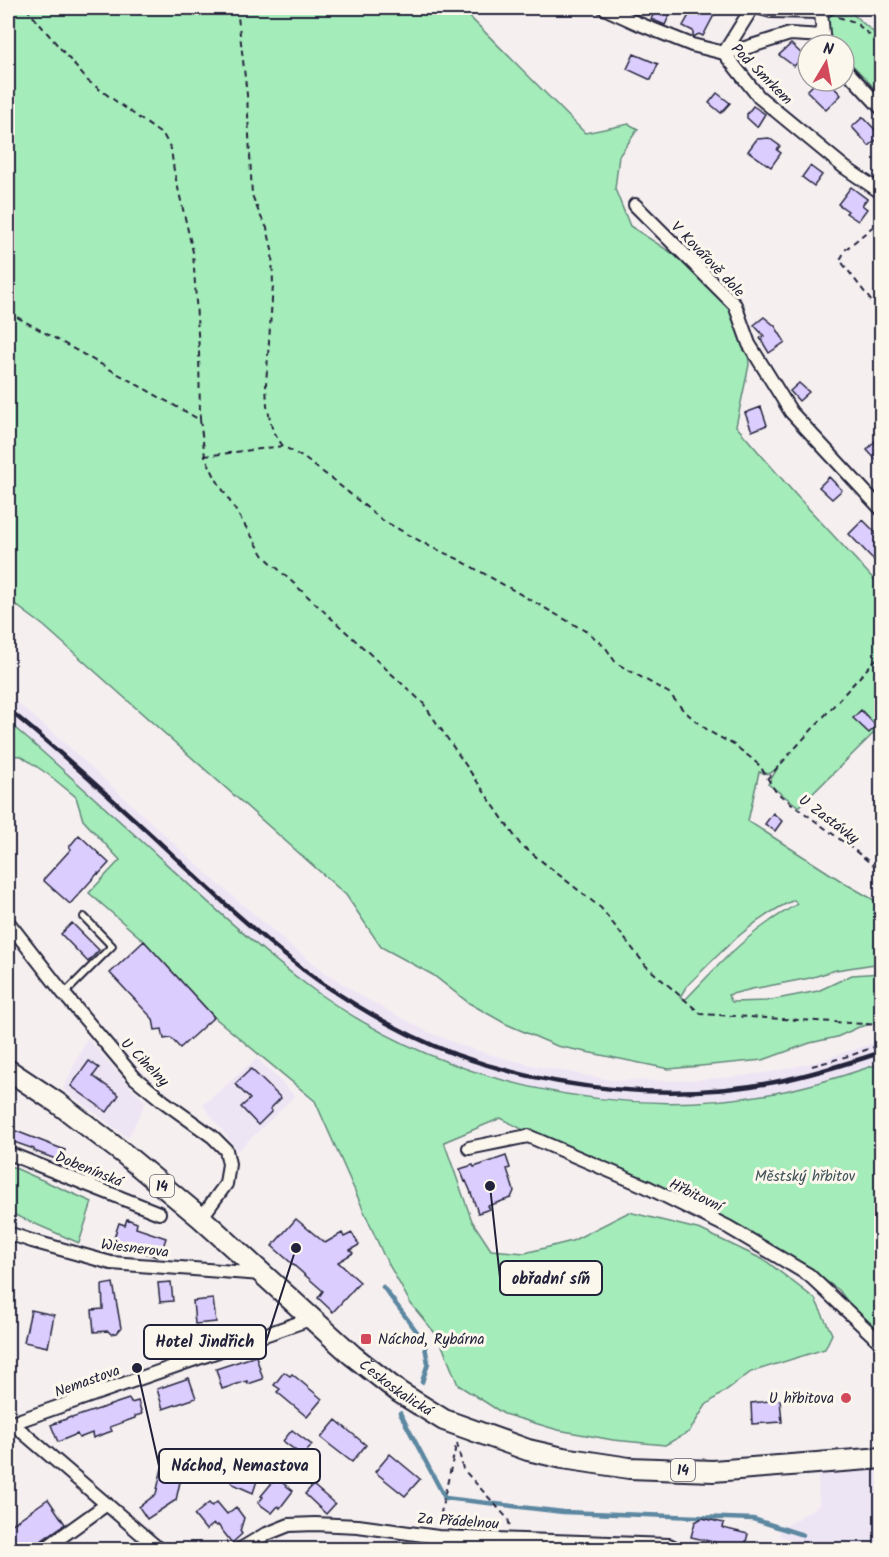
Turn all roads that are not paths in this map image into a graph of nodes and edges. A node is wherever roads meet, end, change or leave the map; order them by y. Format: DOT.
graph roads {
  1 [pos="604,8"];
  2 [pos="752,8"];
  3 [pos="760,8"];
  4 [pos="825,10"];
  5 [pos="824,33"];
  6 [pos="796,35"];
  7 [pos="724,53"];
  8 [pos="856,81"];
  9 [pos="882,109"];
  10 [pos="882,193"];
  11 [pos="635,205"];
  12 [pos="882,510"];
  13 [pos="84,917"];
  14 [pos="8,922"];
  15 [pos="64,994"];
  16 [pos="8,1070"];
  17 [pos="469,1148"];
  18 [pos="8,1153"];
  19 [pos="159,1214"];
  20 [pos="201,1218"];
  21 [pos="8,1233"];
  22 [pos="263,1275"];
  23 [pos="312,1318"];
  24 [pos="882,1344"];
  25 [pos="10,1425"];
  26 [pos="882,1458"];
  27 [pos="107,1504"];
  28 [pos="43,1550"];
  29 [pos="160,1550"];
  30 [pos="239,1550"];
  31 [pos="679,1550"];
  1 -- 7 [label="street, Pod Smrkem"];
  2 -- 7 [label="street"];
  3 -- 4 [label="street"];
  4 -- 5 [label="street"];
  6 -- 7 [label="street"];
  7 -- 10 [label="street, Pod Smrkem"];
  8 -- 9 [label="street"];
  11 -- 12 [label="street, V Kovářově dole"];
  13 -- 15 [label="lane"];
  14 -- 15 [label="street, U Cihelny"];
  15 -- 20 [label="street, U Cihelny"];
  16 -- 20 [label="main road, Českoskalická / 14"];
  17 -- 24 [label="street, Hřbitovní"];
  18 -- 19 [label="street, Dobenínská"];
  20 -- 22 [label="main road, Českoskalická / 14"];
  21 -- 22 [label="street, Wiesnerova"];
  22 -- 23 [label="main road, Českoskalická / 14"];
  23 -- 25 [label="street, Nemastova"];
  23 -- 26 [label="main road, Českoskalická / 14"];
  25 -- 27 [label="street"];
  27 -- 28 [label="street"];
  27 -- 29 [label="street"];
  30 -- 31 [label="street, Za Přádelnou"];
}
